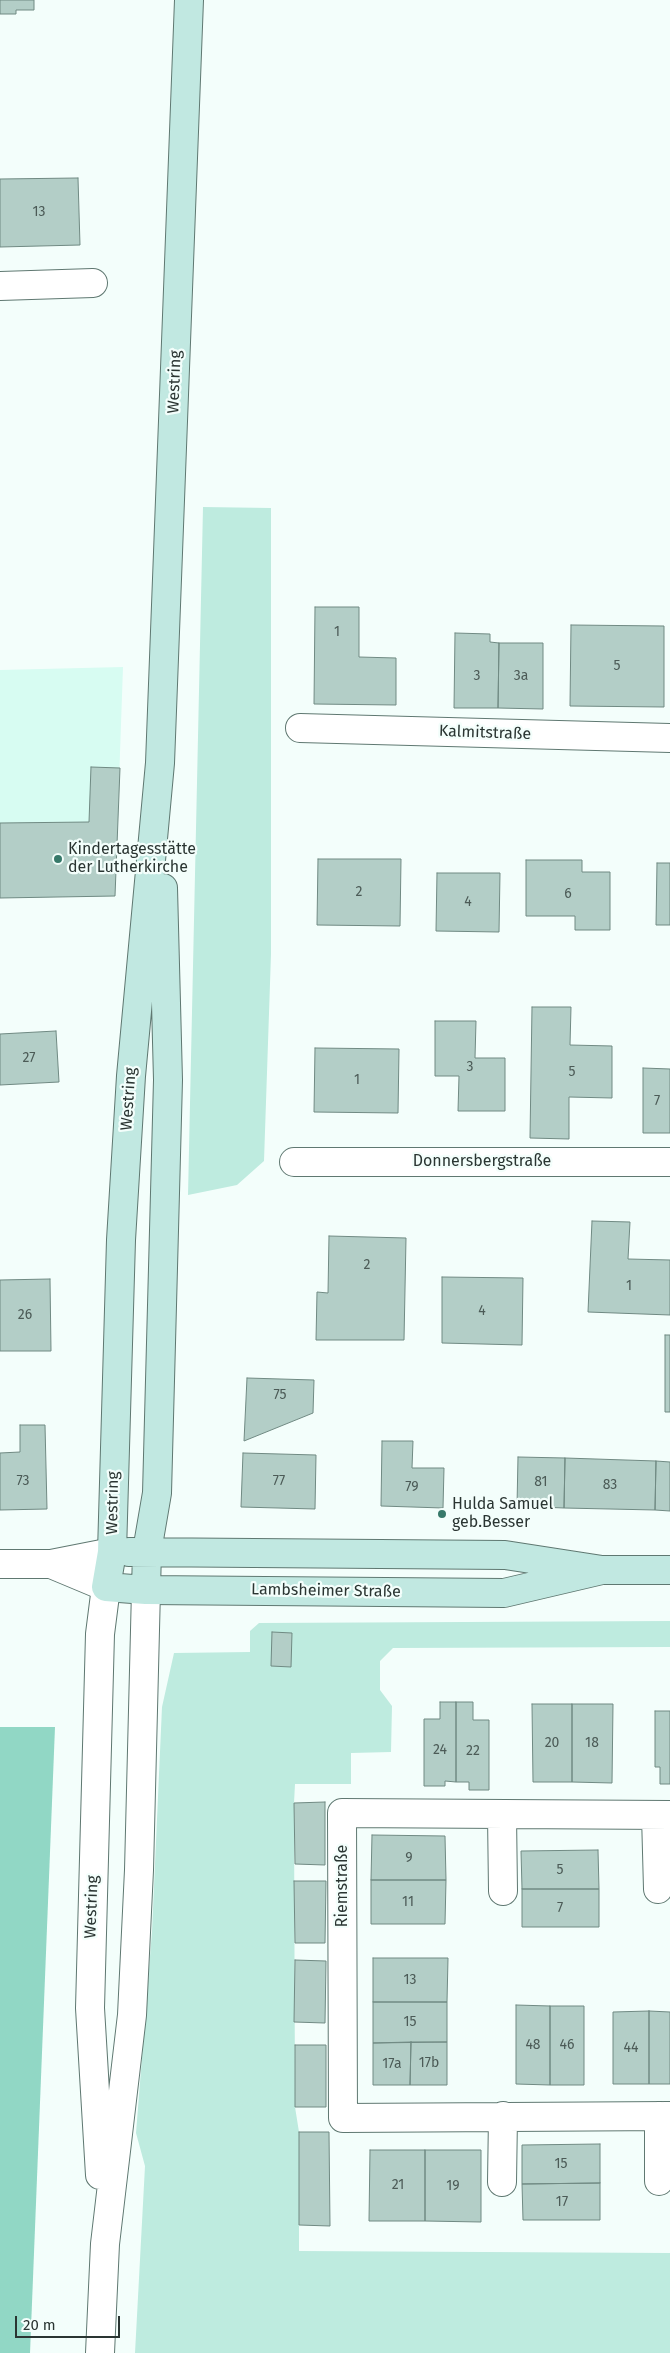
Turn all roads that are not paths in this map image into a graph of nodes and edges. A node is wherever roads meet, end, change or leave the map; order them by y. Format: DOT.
graph roads {
  1 [pos="189,0"];
  2 [pos="93,283"];
  3 [pos="0,286"];
  4 [pos="300,728"];
  5 [pos="670,738"];
  6 [pos="160,763"];
  7 [pos="294,1162"];
  8 [pos="670,1162"];
  9 [pos="147,1551"];
  10 [pos="112,1552"];
  11 [pos="0,1564"];
  12 [pos="51,1564"];
  13 [pos="602,1570"];
  14 [pos="670,1570"];
  15 [pos="106,1587"];
  16 [pos="146,1590"];
  17 [pos="502,1815"];
  18 [pos="663,1815"];
  19 [pos="658,1890"];
  20 [pos="503,1891"];
  21 [pos="503,2116"];
  22 [pos="665,2116"];
  23 [pos="659,2181"];
  24 [pos="502,2182"];
  25 [pos="104,2244"];
  26 [pos="100,2353"];
  1 -- 6 [label="main road, Westring"];
  2 -- 3 [label="street"];
  4 -- 5 [label="street, Kalmitstraße"];
  6 -- 9 [label="main road, Westring"];
  6 -- 10 [label="main road, Westring"];
  7 -- 8 [label="street, Donnersbergstraße"];
  9 -- 10 [label="main road, Lambsheimer Straße"];
  9 -- 13 [label="main road, Lambsheimer Straße"];
  9 -- 16 [label="main road, Westring"];
  10 -- 12 [label="street, Lambsheimer Straße"];
  10 -- 15 [label="main road, Westring"];
  11 -- 12 [label="street, Lambsheimer Straße"];
  12 -- 15 [label="street, Lambsheimer Straße"];
  13 -- 14 [label="main road, Lambsheimer Straße"];
  13 -- 16 [label="main road, Lambsheimer Straße"];
  15 -- 16 [label="main road, Lambsheimer Straße"];
  15 -- 25 [label="street, Westring"];
  16 -- 25 [label="street, Westring"];
  17 -- 18 [label="street, Riemstraße"];
  17 -- 20 [label="street"];
  17 -- 21 [label="street, Riemstraße"];
  18 -- 19 [label="street, Riemstraße"];
  21 -- 22 [label="street"];
  21 -- 24 [label="street"];
  22 -- 23 [label="street"];
  25 -- 26 [label="street, Westring"];
}
